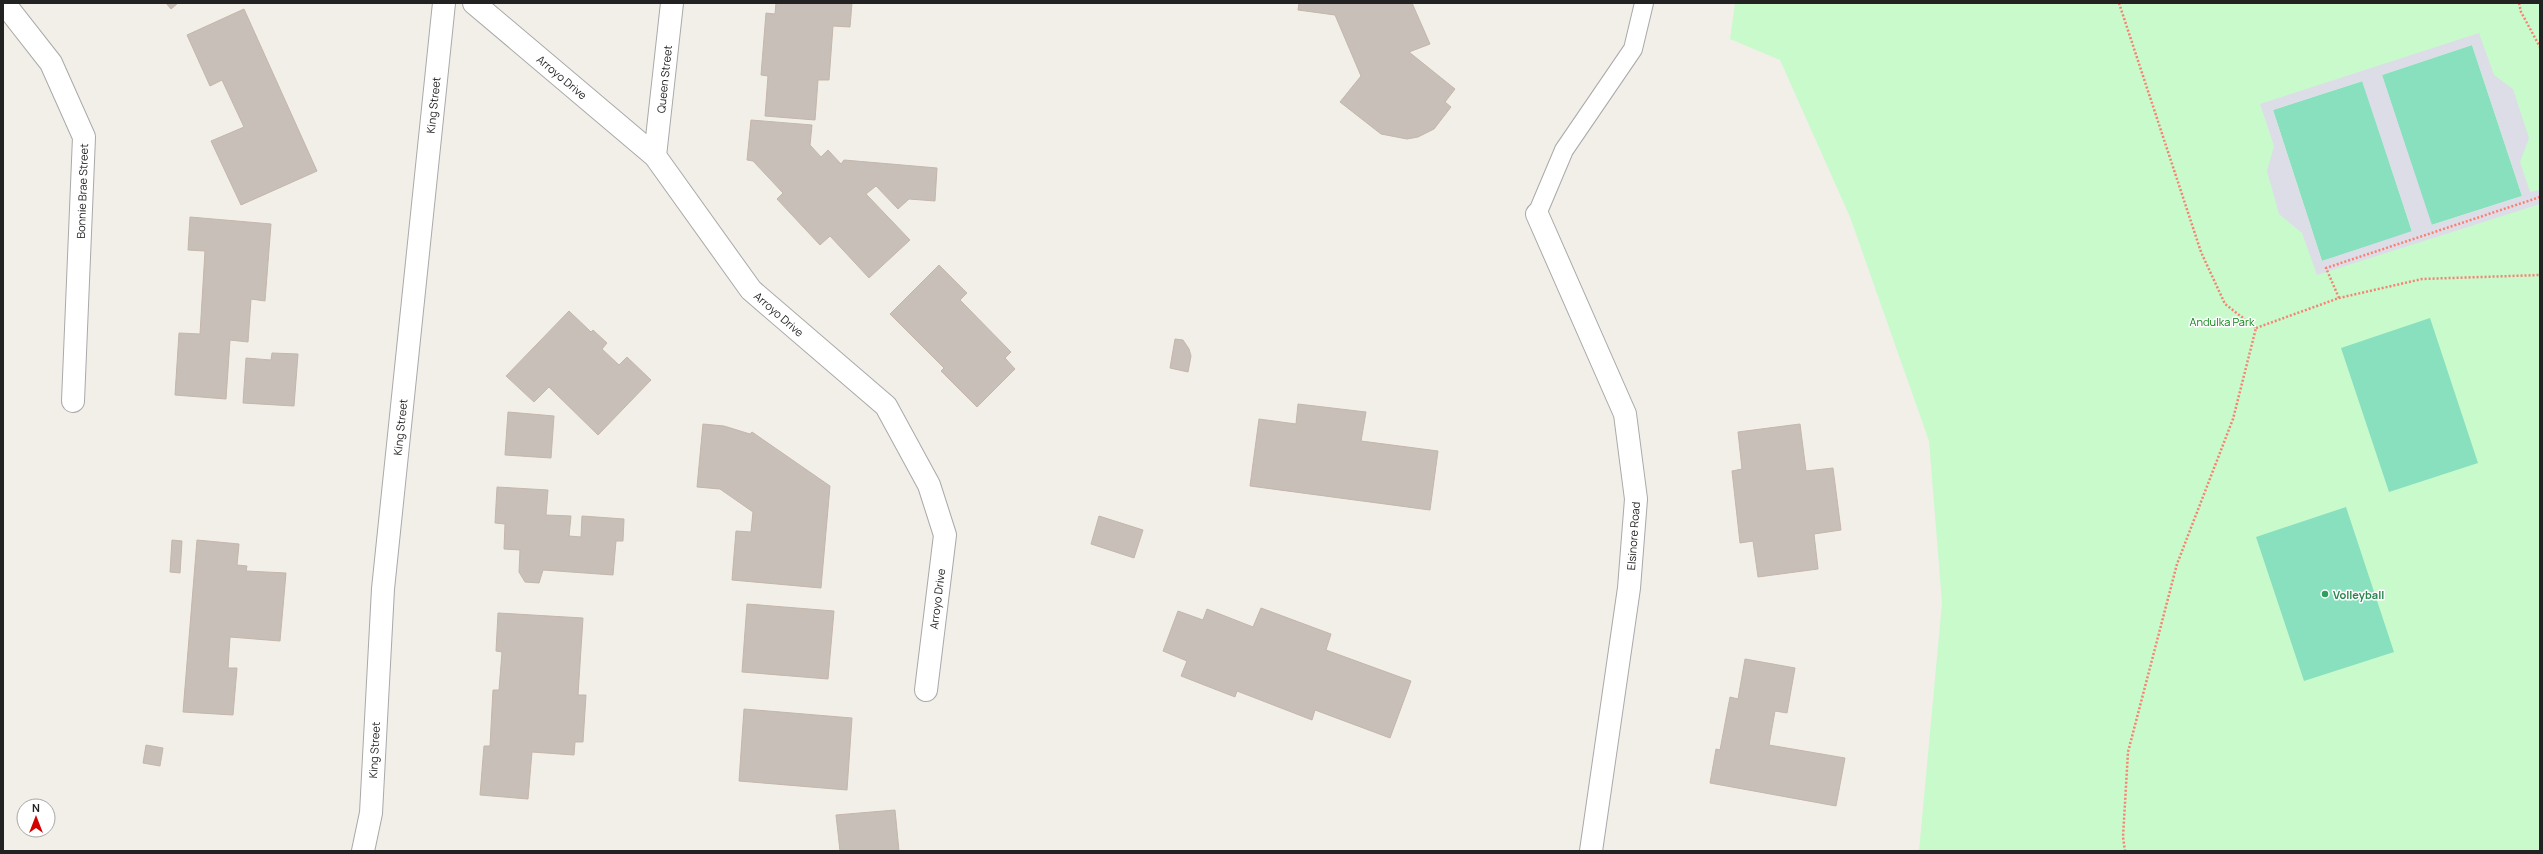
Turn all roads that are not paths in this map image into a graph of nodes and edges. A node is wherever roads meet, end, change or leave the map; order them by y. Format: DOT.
graph roads {
  1 [pos="4,3"];
  2 [pos="444,3"];
  3 [pos="474,3"];
  4 [pos="672,3"];
  5 [pos="1644,3"];
  6 [pos="656,156"];
  7 [pos="1537,214"];
  8 [pos="73,401"];
  9 [pos="926,690"];
  10 [pos="363,851"];
  11 [pos="1591,851"];
  1 -- 8 [label="street, Bonnie Brae Street"];
  2 -- 10 [label="street, King Street"];
  3 -- 6 [label="street, Arroyo Drive"];
  4 -- 6 [label="street, Queen Street"];
  5 -- 7 [label="lane"];
  6 -- 9 [label="street, Arroyo Drive"];
  7 -- 11 [label="street, Elsinore Road"];
}
